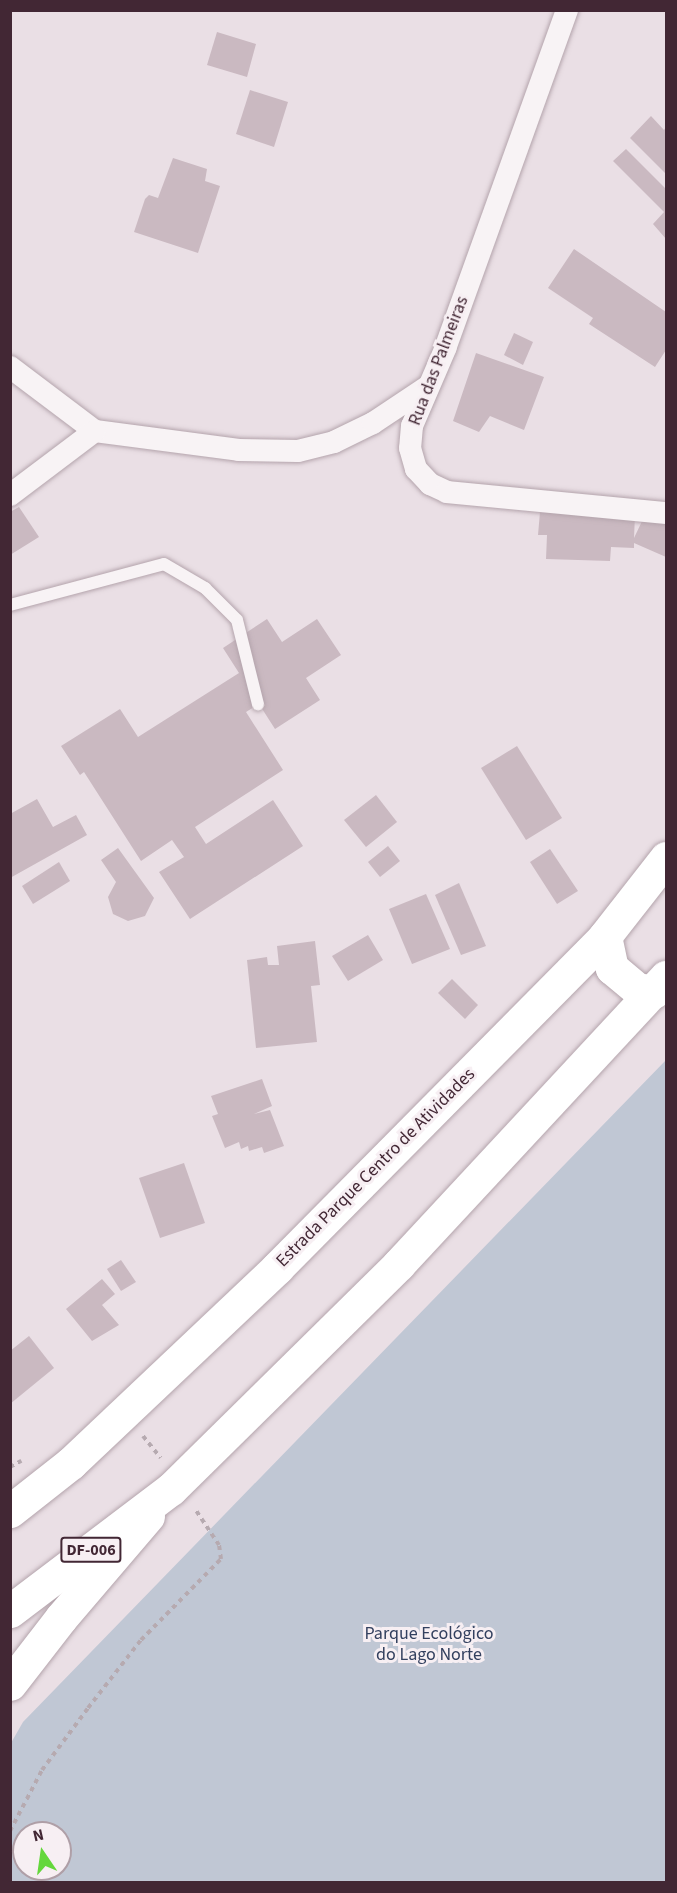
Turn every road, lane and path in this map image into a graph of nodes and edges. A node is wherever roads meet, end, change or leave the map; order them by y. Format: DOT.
graph roads {
  1 [pos="567,10"];
  2 [pos="10,368"];
  3 [pos="427,387"];
  4 [pos="95,430"];
  5 [pos="10,495"];
  6 [pos="666,513"];
  7 [pos="10,606"];
  8 [pos="258,704"];
  9 [pos="666,858"];
  10 [pos="605,936"];
  11 [pos="660,985"];
  12 [pos="71,1463"];
  13 [pos="171,1489"];
  14 [pos="10,1490"];
  15 [pos="10,1511"];
  16 [pos="10,1611"];
  17 [pos="10,1684"];
  1 -- 3 [label="street, Rua das Palmeiras"];
  2 -- 4 [label="street"];
  3 -- 4 [label="street"];
  3 -- 6 [label="street, Rua das Palmeiras"];
  4 -- 5 [label="street"];
  7 -- 8 [label="lane"];
  9 -- 10 [label="main road, Estrada Parque Centro de Atividades"];
  10 -- 11 [label="main road"];
  10 -- 12 [label="main road, Estrada Parque Centro de Atividades"];
  11 -- 13 [label="main road, DF-006"];
  12 -- 14 [label="main road"];
  12 -- 15 [label="main road"];
  13 -- 16 [label="main road, DF-006"];
  13 -- 17 [label="main road"];
}
